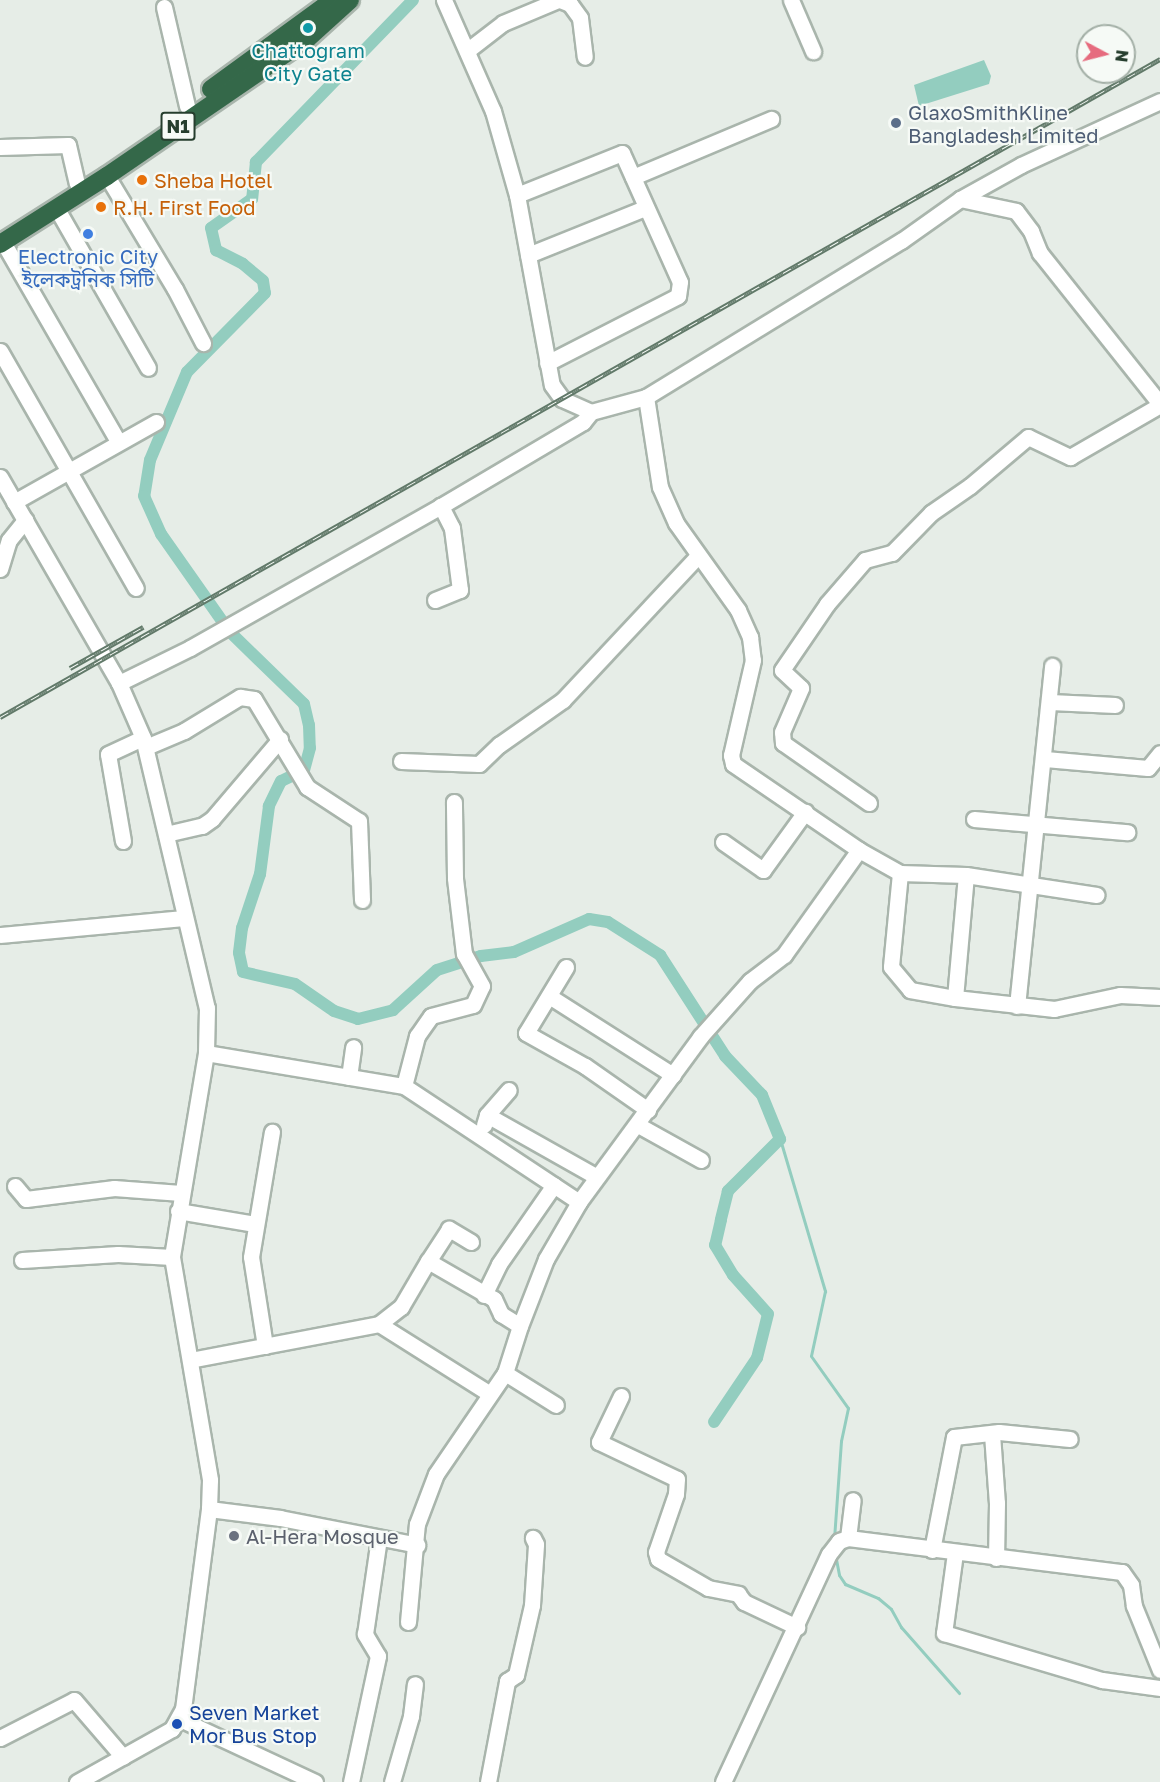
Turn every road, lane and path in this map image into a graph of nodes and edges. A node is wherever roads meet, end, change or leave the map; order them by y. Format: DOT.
graph roads {
  1 [pos="333,0"];
  2 [pos="350,0"];
  3 [pos="444,0"];
  4 [pos="559,0"];
  5 [pos="791,0"];
  6 [pos="164,7"];
  7 [pos="468,51"];
  8 [pos="813,51"];
  9 [pos="585,57"];
  10 [pos="1160,101"];
  11 [pos="198,103"];
  12 [pos="771,118"];
  13 [pos="0,147"];
  14 [pos="107,176"];
  15 [pos="633,177"];
  16 [pos="77,183"];
  17 [pos="517,195"];
  18 [pos="960,199"];
  19 [pos="645,208"];
  20 [pos="57,209"];
  21 [pos="1,239"];
  22 [pos="528,255"];
  23 [pos="203,343"];
  24 [pos="0,351"];
  25 [pos="547,363"];
  26 [pos="148,368"];
  27 [pos="646,397"];
  28 [pos="1160,404"];
  29 [pos="591,412"];
  30 [pos="156,422"];
  31 [pos="118,441"];
  32 [pos="68,471"];
  33 [pos="0,477"];
  34 [pos="14,502"];
  35 [pos="441,506"];
  36 [pos="25,520"];
  37 [pos="698,557"];
  38 [pos="0,569"];
  39 [pos="136,588"];
  40 [pos="435,600"];
  41 [pos="1052,666"];
  42 [pos="119,683"];
  43 [pos="1050,702"];
  44 [pos="1115,705"];
  45 [pos="279,739"];
  46 [pos="144,742"];
  47 [pos="1160,753"];
  48 [pos="1045,759"];
  49 [pos="401,761"];
  50 [pos="454,802"];
  51 [pos="869,803"];
  52 [pos="805,812"];
  53 [pos="974,819"];
  54 [pos="1037,825"];
  55 [pos="1127,832"];
  56 [pos="166,834"];
  57 [pos="123,841"];
  58 [pos="723,842"];
  59 [pos="859,850"];
  60 [pos="900,873"];
  61 [pos="966,875"];
  62 [pos="1030,885"];
  63 [pos="1096,895"];
  64 [pos="362,900"];
  65 [pos="184,918"];
  66 [pos="0,935"];
  67 [pos="566,967"];
  68 [pos="549,996"];
  69 [pos="1160,997"];
  70 [pos="956,998"];
  71 [pos="1017,1005"];
  72 [pos="353,1047"];
  73 [pos="206,1053"];
  74 [pos="673,1075"];
  75 [pos="349,1077"];
  76 [pos="404,1086"];
  77 [pos="509,1090"];
  78 [pos="648,1110"];
  79 [pos="487,1115"];
  80 [pos="639,1125"];
  81 [pos="272,1132"];
  82 [pos="481,1137"];
  83 [pos="701,1160"];
  84 [pos="597,1178"];
  85 [pos="554,1185"];
  86 [pos="15,1186"];
  87 [pos="181,1193"];
  88 [pos="579,1202"];
  89 [pos="178,1211"];
  90 [pos="255,1224"];
  91 [pos="471,1242"];
  92 [pos="172,1257"];
  93 [pos="22,1260"];
  94 [pos="428,1261"];
  95 [pos="484,1295"];
  96 [pos="379,1324"];
  97 [pos="520,1326"];
  98 [pos="265,1346"];
  99 [pos="190,1360"];
  100 [pos="505,1373"];
  101 [pos="490,1394"];
  102 [pos="621,1396"];
  103 [pos="556,1405"];
  104 [pos="992,1434"];
  105 [pos="1070,1439"];
  106 [pos="853,1500"];
  107 [pos="209,1509"];
  108 [pos="379,1538"];
  109 [pos="533,1538"];
  110 [pos="844,1540"];
  111 [pos="417,1545"];
  112 [pos="932,1550"];
  113 [pos="955,1553"];
  114 [pos="996,1558"];
  115 [pos="408,1622"];
  116 [pos="797,1627"];
  117 [pos="1160,1670"];
  118 [pos="415,1684"];
  119 [pos="1160,1688"];
  120 [pos="180,1719"];
  121 [pos="0,1738"];
  122 [pos="123,1757"];
  123 [pos="77,1782"];
  124 [pos="315,1782"];
  125 [pos="351,1782"];
  126 [pos="392,1782"];
  127 [pos="488,1782"];
  128 [pos="723,1782"];
  1 -- 11 [label="highway, N1"];
  2 -- 11 [label="highway, N1"];
  3 -- 7 [label="street"];
  4 -- 7 [label="street"];
  4 -- 9 [label="street"];
  5 -- 8 [label="street"];
  6 -- 11 [label="street"];
  7 -- 17 [label="street"];
  10 -- 18 [label="street"];
  11 -- 14 [label="highway, N1"];
  11 -- 16 [label="highway, N1"];
  12 -- 15 [label="street"];
  13 -- 16 [label="street"];
  14 -- 20 [label="highway, N1"];
  14 -- 23 [label="street"];
  15 -- 17 [label="street"];
  15 -- 19 [label="street"];
  16 -- 21 [label="highway, N1"];
  17 -- 22 [label="street"];
  18 -- 27 [label="street"];
  18 -- 28 [label="street"];
  19 -- 22 [label="street"];
  19 -- 25 [label="street"];
  20 -- 21 [label="highway, N1"];
  20 -- 26 [label="street"];
  21 -- 31 [label="street"];
  22 -- 25 [label="street"];
  24 -- 32 [label="street"];
  25 -- 29 [label="street"];
  27 -- 29 [label="street"];
  27 -- 37 [label="street"];
  28 -- 51 [label="street"];
  29 -- 35 [label="street"];
  30 -- 31 [label="street"];
  31 -- 32 [label="street"];
  32 -- 34 [label="street"];
  32 -- 39 [label="street"];
  33 -- 34 [label="street"];
  34 -- 36 [label="street"];
  35 -- 40 [label="street"];
  35 -- 42 [label="street"];
  36 -- 38 [label="street"];
  36 -- 42 [label="street"];
  37 -- 49 [label="street"];
  37 -- 52 [label="street"];
  41 -- 43 [label="street"];
  42 -- 46 [label="street"];
  43 -- 44 [label="street"];
  43 -- 48 [label="street"];
  45 -- 46 [label="street"];
  45 -- 56 [label="street"];
  45 -- 64 [label="street"];
  46 -- 56 [label="street"];
  46 -- 57 [label="street"];
  47 -- 48 [label="street"];
  48 -- 54 [label="street"];
  50 -- 76 [label="street"];
  52 -- 58 [label="street"];
  52 -- 59 [label="street"];
  53 -- 54 [label="street"];
  54 -- 55 [label="street"];
  54 -- 62 [label="street"];
  56 -- 65 [label="street"];
  59 -- 60 [label="street"];
  59 -- 74 [label="street"];
  60 -- 61 [label="street"];
  60 -- 70 [label="street"];
  61 -- 62 [label="street"];
  61 -- 70 [label="street"];
  62 -- 63 [label="street"];
  62 -- 71 [label="street"];
  65 -- 66 [label="street"];
  65 -- 73 [label="street"];
  67 -- 68 [label="street"];
  68 -- 74 [label="street"];
  68 -- 78 [label="street"];
  69 -- 71 [label="street"];
  70 -- 71 [label="street"];
  72 -- 75 [label="street"];
  73 -- 75 [label="street"];
  73 -- 87 [label="street"];
  74 -- 78 [label="street"];
  75 -- 76 [label="street"];
  76 -- 82 [label="street"];
  77 -- 79 [label="street"];
  78 -- 80 [label="street"];
  79 -- 82 [label="street"];
  79 -- 84 [label="street"];
  80 -- 83 [label="street"];
  80 -- 84 [label="street"];
  81 -- 90 [label="street"];
  82 -- 85 [label="street"];
  84 -- 88 [label="street"];
  85 -- 88 [label="street"];
  85 -- 95 [label="street"];
  86 -- 87 [label="street"];
  87 -- 89 [label="street"];
  88 -- 97 [label="street"];
  89 -- 90 [label="street"];
  89 -- 92 [label="street"];
  90 -- 98 [label="street"];
  91 -- 94 [label="street"];
  92 -- 93 [label="street"];
  92 -- 99 [label="street"];
  94 -- 95 [label="street"];
  94 -- 96 [label="street"];
  95 -- 97 [label="street"];
  96 -- 98 [label="street"];
  96 -- 101 [label="street"];
  97 -- 100 [label="street"];
  98 -- 99 [label="street"];
  99 -- 107 [label="street"];
  100 -- 101 [label="street"];
  100 -- 103 [label="street"];
  101 -- 111 [label="street"];
  102 -- 116 [label="street"];
  104 -- 105 [label="street"];
  104 -- 112 [label="street"];
  104 -- 114 [label="street"];
  106 -- 110 [label="street"];
  107 -- 108 [label="street"];
  107 -- 120 [label="street"];
  108 -- 111 [label="street"];
  108 -- 125 [label="street"];
  109 -- 127 [label="street"];
  110 -- 112 [label="street"];
  110 -- 116 [label="street"];
  111 -- 115 [label="street"];
  112 -- 113 [label="street"];
  113 -- 114 [label="street"];
  113 -- 119 [label="street"];
  114 -- 117 [label="street"];
  116 -- 128 [label="street"];
  118 -- 126 [label="street"];
  120 -- 122 [label="street"];
  120 -- 124 [label="street"];
  121 -- 122 [label="street"];
  122 -- 123 [label="street"];
}
